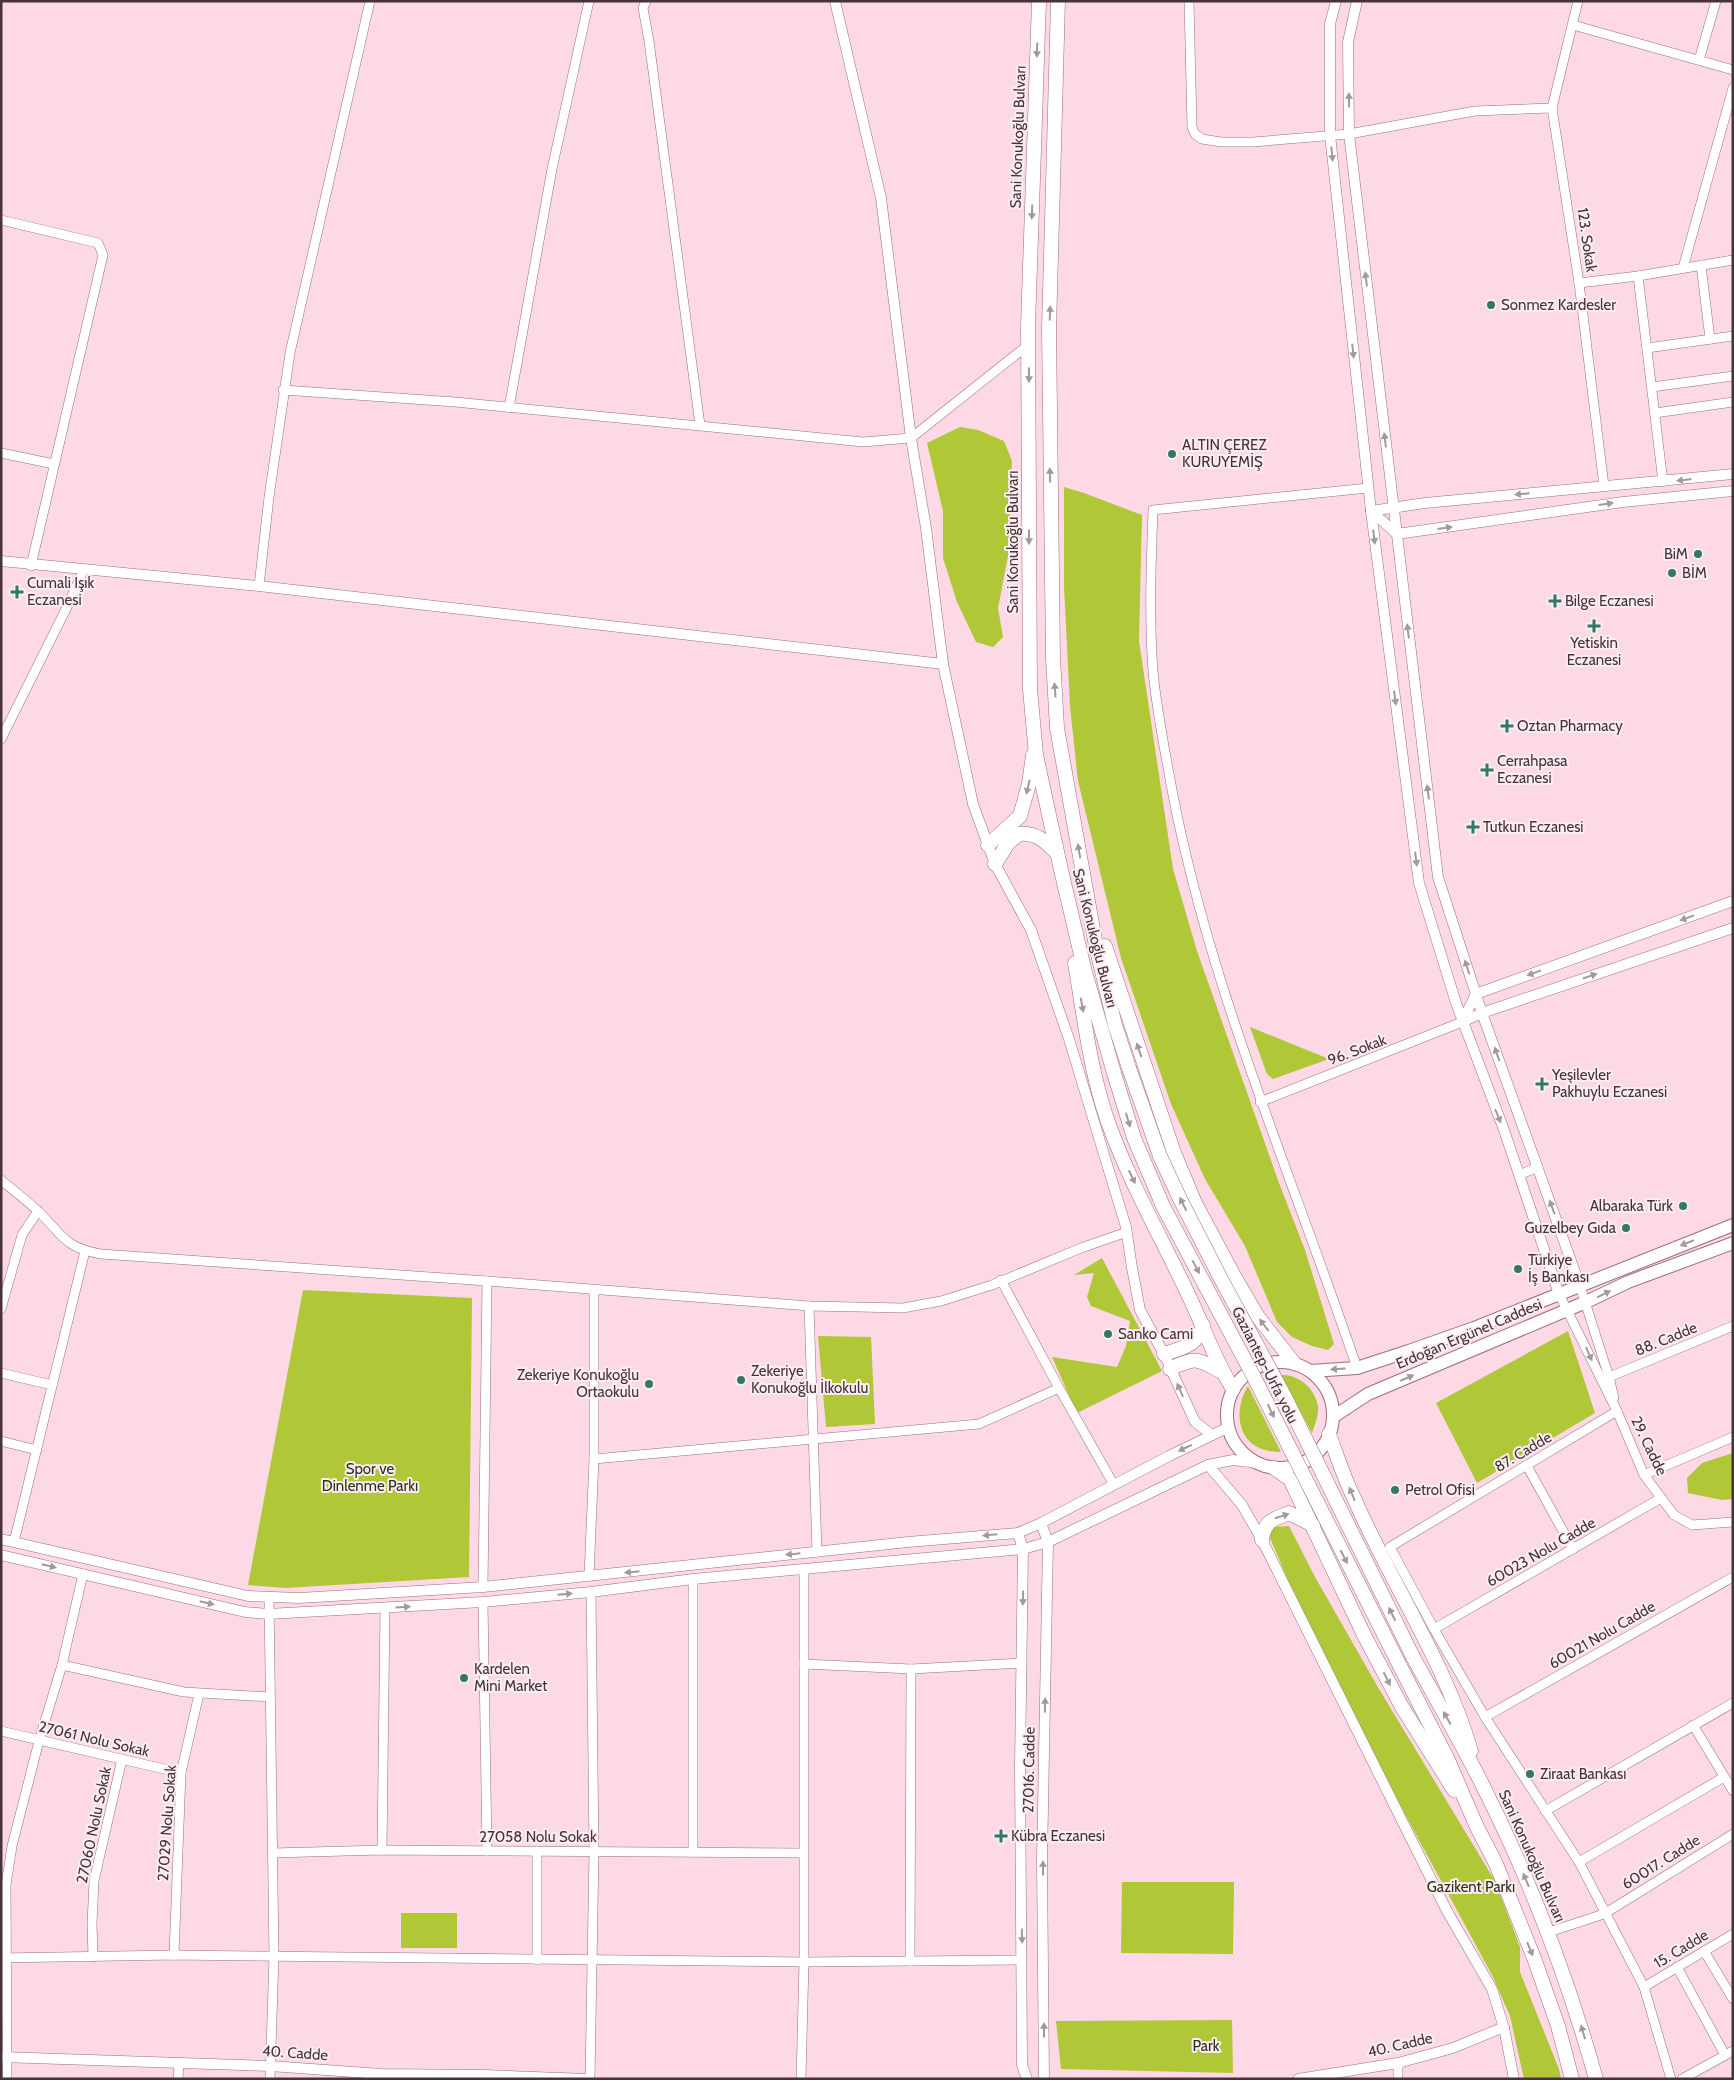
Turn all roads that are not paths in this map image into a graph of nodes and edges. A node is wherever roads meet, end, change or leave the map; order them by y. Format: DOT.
graph roads {
  1 [pos="370,1"];
  2 [pos="589,1"];
  3 [pos="646,1"];
  4 [pos="835,1"];
  5 [pos="1039,1"];
  6 [pos="1058,1"];
  7 [pos="1189,1"];
  8 [pos="1336,1"];
  9 [pos="1358,1"];
  10 [pos="1578,1"];
  11 [pos="1716,1"];
  12 [pos="1573,25"];
  13 [pos="1699,60"];
  14 [pos="1733,70"];
  15 [pos="1733,88"];
  16 [pos="1552,108"];
  17 [pos="1349,134"];
  18 [pos="1330,135"];
  19 [pos="1,220"];
  20 [pos="1733,260"];
  21 [pos="1701,265"];
  22 [pos="1683,268"];
  23 [pos="1638,276"];
  24 [pos="1579,283"];
  25 [pos="1733,336"];
  26 [pos="1710,339"];
  27 [pos="1028,345"];
  28 [pos="1647,348"];
  29 [pos="1733,376"];
  30 [pos="1652,387"];
  31 [pos="284,390"];
  32 [pos="1733,402"];
  33 [pos="509,408"];
  34 [pos="1655,413"];
  35 [pos="700,425"];
  36 [pos="911,438"];
  37 [pos="1,453"];
  38 [pos="54,464"];
  39 [pos="1733,474"];
  40 [pos="1663,482"];
  41 [pos="1604,486"];
  42 [pos="1368,488"];
  43 [pos="1733,490"];
  44 [pos="1394,508"];
  45 [pos="1371,511"];
  46 [pos="1397,534"];
  47 [pos="1,562"];
  48 [pos="31,566"];
  49 [pos="84,569"];
  50 [pos="259,586"];
  51 [pos="942,664"];
  52 [pos="1035,739"];
  53 [pos="1,740"];
  54 [pos="988,845"];
  55 [pos="1057,853"];
  56 [pos="995,864"];
  57 [pos="1061,870"];
  58 [pos="1083,878"];
  59 [pos="1733,901"];
  60 [pos="1733,928"];
  61 [pos="1476,994"];
  62 [pos="1482,1013"];
  63 [pos="1462,1022"];
  64 [pos="1129,1068"];
  65 [pos="1114,1073"];
  66 [pos="1260,1102"];
  67 [pos="1538,1167"];
  68 [pos="1519,1175"];
  69 [pos="1,1180"];
  70 [pos="38,1211"];
  71 [pos="1733,1225"];
  72 [pos="1127,1232"];
  73 [pos="1733,1243"];
  74 [pos="85,1251"];
  75 [pos="487,1280"];
  76 [pos="1002,1280"];
  77 [pos="1580,1286"];
  78 [pos="594,1290"];
  79 [pos="1559,1294"];
  80 [pos="1586,1302"];
  81 [pos="2,1305"];
  82 [pos="809,1306"];
  83 [pos="1569,1310"];
  84 [pos="1203,1324"];
  85 [pos="1733,1326"];
  86 [pos="1164,1354"];
  87 [pos="1294,1363"];
  88 [pos="1170,1368"];
  89 [pos="1357,1368"];
  90 [pos="1310,1371"];
  91 [pos="1222,1372"];
  92 [pos="1,1373"];
  93 [pos="1609,1376"];
  94 [pos="52,1385"];
  95 [pos="1059,1388"];
  96 [pos="1233,1389"];
  97 [pos="1617,1410"];
  98 [pos="1333,1417"];
  99 [pos="1228,1427"];
  100 [pos="1330,1434"];
  101 [pos="1212,1435"];
  102 [pos="1733,1437"];
  103 [pos="814,1439"];
  104 [pos="1,1442"];
  105 [pos="36,1450"];
  106 [pos="594,1459"];
  107 [pos="1258,1463"];
  108 [pos="1208,1465"];
  109 [pos="1527,1466"];
  110 [pos="1274,1468"];
  111 [pos="1644,1475"];
  112 [pos="1114,1485"];
  113 [pos="1661,1498"];
  114 [pos="1733,1522"];
  115 [pos="1041,1523"];
  116 [pos="1313,1525"];
  117 [pos="1018,1533"];
  118 [pos="1,1539"];
  119 [pos="1262,1540"];
  120 [pos="14,1542"];
  121 [pos="1048,1542"];
  122 [pos="1023,1549"];
  123 [pos="1573,1549"];
  124 [pos="817,1552"];
  125 [pos="1,1555"];
  126 [pos="804,1570"];
  127 [pos="83,1574"];
  128 [pos="589,1576"];
  129 [pos="1733,1577"];
  130 [pos="693,1579"];
  131 [pos="483,1587"];
  132 [pos="591,1592"];
  133 [pos="268,1598"];
  134 [pos="483,1602"];
  135 [pos="385,1608"];
  136 [pos="268,1614"];
  137 [pos="1434,1629"];
  138 [pos="1413,1657"];
  139 [pos="1022,1663"];
  140 [pos="804,1664"];
  141 [pos="62,1665"];
  142 [pos="911,1669"];
  143 [pos="199,1694"];
  144 [pos="270,1697"];
  145 [pos="1733,1703"];
  146 [pos="1485,1717"];
  147 [pos="1693,1725"];
  148 [pos="1,1731"];
  149 [pos="39,1741"];
  150 [pos="122,1759"];
  151 [pos="181,1773"];
  152 [pos="1724,1777"];
  153 [pos="1479,1778"];
  154 [pos="1733,1791"];
  155 [pos="1545,1811"];
  156 [pos="1476,1825"];
  157 [pos="1733,1834"];
  158 [pos="382,1850"];
  159 [pos="487,1851"];
  160 [pos="537,1851"];
  161 [pos="594,1851"];
  162 [pos="693,1852"];
  163 [pos="803,1852"];
  164 [pos="272,1853"];
  165 [pos="1578,1862"];
  166 [pos="1604,1914"];
  167 [pos="1549,1932"];
  168 [pos="1733,1934"];
  169 [pos="1704,1951"];
  170 [pos="174,1954"];
  171 [pos="274,1956"];
  172 [pos="93,1957"];
  173 [pos="4,1958"];
  174 [pos="538,1960"];
  175 [pos="1022,1960"];
  176 [pos="593,1961"];
  177 [pos="910,1961"];
  178 [pos="804,1962"];
  179 [pos="1677,1967"];
  180 [pos="1644,1987"];
  181 [pos="1733,1999"];
  182 [pos="1504,2027"];
  183 [pos="1729,2053"];
  184 [pos="4,2058"];
  185 [pos="179,2063"];
  186 [pos="1398,2063"];
  187 [pos="270,2066"];
  188 [pos="381,2076"];
  189 [pos="485,2077"];
  190 [pos="7,2079"];
  191 [pos="178,2079"];
  192 [pos="270,2079"];
  193 [pos="588,2079"];
  194 [pos="801,2079"];
  195 [pos="1027,2079"];
  196 [pos="1044,2079"];
  197 [pos="1298,2079"];
  198 [pos="1398,2079"];
  199 [pos="1514,2079"];
  200 [pos="1572,2079"];
  201 [pos="1596,2079"];
  202 [pos="1671,2079"];
  203 [pos="1682,2079"];
  1 -- 31 [label="street"];
  2 -- 33 [label="street"];
  3 -- 35 [label="street"];
  4 -- 36 [label="street"];
  5 -- 27 [label="highway, Sani Konukoğlu Bulvarı, one-way"];
  58 -- 6 [label="highway, Sani Konukoğlu Bulvarı, one-way"];
  7 -- 18 [label="street"];
  8 -- 18 [label="street"];
  17 -- 9 [label="street, one-way"];
  10 -- 12 [label="street, 123. Sokak"];
  11 -- 13 [label="street"];
  12 -- 13 [label="street"];
  12 -- 16 [label="street, 123. Sokak"];
  13 -- 14 [label="street"];
  15 -- 22 [label="street"];
  16 -- 17 [label="street"];
  16 -- 24 [label="street, 123. Sokak"];
  17 -- 18 [label="street"];
  44 -- 17 [label="street, one-way"];
  18 -- 42 [label="street, one-way"];
  19 -- 38 [label="street"];
  20 -- 21 [label="street"];
  21 -- 22 [label="street"];
  21 -- 26 [label="street"];
  22 -- 23 [label="street"];
  23 -- 24 [label="street"];
  23 -- 28 [label="street"];
  24 -- 41 [label="street, 123. Sokak"];
  25 -- 26 [label="street"];
  26 -- 28 [label="street"];
  27 -- 36 [label="street"];
  27 -- 52 [label="highway, Sani Konukoğlu Bulvarı, one-way"];
  28 -- 30 [label="street"];
  29 -- 30 [label="street"];
  30 -- 34 [label="street"];
  31 -- 33 [label="street"];
  31 -- 50 [label="street"];
  32 -- 34 [label="street"];
  33 -- 35 [label="street"];
  34 -- 40 [label="street"];
  35 -- 36 [label="street"];
  36 -- 51 [label="street"];
  37 -- 38 [label="street"];
  38 -- 48 [label="street"];
  39 -- 40 [label="street, one-way"];
  40 -- 41 [label="street"];
  41 -- 44 [label="street, one-way"];
  42 -- 45 [label="street"];
  42 -- 66 [label="street"];
  46 -- 43 [label="street, one-way"];
  44 -- 45 [label="street"];
  44 -- 46 [label="street"];
  45 -- 46 [label="street"];
  45 -- 63 [label="street, one-way"];
  61 -- 46 [label="street, one-way"];
  47 -- 48 [label="street"];
  48 -- 49 [label="street"];
  49 -- 50 [label="street"];
  49 -- 53 [label="street"];
  50 -- 51 [label="street"];
  51 -- 54 [label="street"];
  52 -- 54 [label="highway, one-way"];
  52 -- 55 [label="highway, Sani Konukoğlu Bulvarı"];
  54 -- 56 [label="street"];
  55 -- 56 [label="highway"];
  55 -- 57 [label="highway, Sani Konukoğlu Bulvarı"];
  56 -- 72 [label="street"];
  57 -- 65 [label="highway, Sani Konukoğlu Bulvarı"];
  57 -- 84 [label="highway, one-way"];
  58 -- 64 [label="highway, Sani Konukoğlu Bulvarı"];
  87 -- 58 [label="highway, one-way"];
  59 -- 61 [label="street, one-way"];
  62 -- 60 [label="street, one-way"];
  61 -- 62 [label="street"];
  61 -- 63 [label="street"];
  62 -- 63 [label="street"];
  67 -- 62 [label="street, one-way"];
  63 -- 66 [label="street, 96. Sokak"];
  63 -- 68 [label="street, one-way"];
  138 -- 64 [label="highway, Gaziantep-Urfa yolu, one-way, bridge"];
  65 -- 156 [label="highway, Gaziantep-Urfa yolu, one-way, bridge"];
  66 -- 89 [label="street"];
  67 -- 68 [label="street"];
  77 -- 67 [label="street, one-way"];
  68 -- 79 [label="street"];
  69 -- 70 [label="street"];
  70 -- 74 [label="street"];
  70 -- 81 [label="street"];
  71 -- 77 [label="main road, one-way"];
  72 -- 76 [label="street"];
  72 -- 86 [label="street"];
  80 -- 73 [label="main road, Erdoğan Ergünel Caddesi, one-way"];
  74 -- 75 [label="street"];
  74 -- 94 [label="street"];
  75 -- 78 [label="street"];
  75 -- 131 [label="street"];
  76 -- 82 [label="street"];
  76 -- 95 [label="street"];
  77 -- 79 [label="main road"];
  77 -- 80 [label="street"];
  78 -- 82 [label="street"];
  78 -- 106 [label="street"];
  79 -- 83 [label="street"];
  79 -- 89 [label="main road"];
  80 -- 83 [label="main road, Erdoğan Ergünel Caddesi"];
  80 -- 93 [label="street"];
  82 -- 103 [label="street"];
  83 -- 97 [label="street, one-way"];
  98 -- 83 [label="main road, Erdoğan Ergünel Caddesi, one-way"];
  84 -- 86 [label="highway"];
  84 -- 91 [label="highway"];
  85 -- 93 [label="street, 88. Cadde"];
  86 -- 88 [label="street"];
  87 -- 90 [label="main road"];
  87 -- 96 [label="main road"];
  88 -- 91 [label="highway"];
  101 -- 88 [label="street, one-way"];
  89 -- 90 [label="main road, one-way"];
  90 -- 98 [label="main road"];
  91 -- 96 [label="highway"];
  92 -- 94 [label="street"];
  93 -- 97 [label="street"];
  94 -- 105 [label="street"];
  95 -- 103 [label="street"];
  95 -- 112 [label="street"];
  96 -- 99 [label="main road"];
  97 -- 109 [label="street, 87. Cadde"];
  97 -- 111 [label="street, 29. Cadde"];
  98 -- 100 [label="main road"];
  99 -- 101 [label="street"];
  99 -- 107 [label="main road"];
  100 -- 110 [label="main road"];
  153 -- 100 [label="highway, one-way"];
  101 -- 112 [label="street, one-way"];
  102 -- 111 [label="street"];
  103 -- 106 [label="street"];
  103 -- 124 [label="street"];
  104 -- 105 [label="street"];
  105 -- 120 [label="street"];
  106 -- 128 [label="street"];
  107 -- 108 [label="street"];
  107 -- 110 [label="main road"];
  108 -- 119 [label="street"];
  108 -- 121 [label="street"];
  109 -- 123 [label="street"];
  109 -- 137 [label="street, 87. Cadde"];
  110 -- 116 [label="highway"];
  111 -- 113 [label="street, 29. Cadde"];
  112 -- 115 [label="street"];
  113 -- 114 [label="street, 29. Cadde"];
  113 -- 123 [label="street, 60023 Nolu Cadde"];
  115 -- 117 [label="street"];
  115 -- 121 [label="street, 27016. Cadde"];
  119 -- 116 [label="highway, one-way"];
  116 -- 156 [label="highway, one-way"];
  117 -- 122 [label="street, 27016. Cadde"];
  117 -- 124 [label="street, one-way"];
  118 -- 120 [label="street"];
  119 -- 182 [label="street"];
  120 -- 133 [label="street"];
  121 -- 122 [label="street"];
  196 -- 121 [label="street, 27016. Cadde, one-way"];
  122 -- 126 [label="street"];
  122 -- 139 [label="street, 27016. Cadde, one-way"];
  123 -- 137 [label="street, 60023 Nolu Cadde"];
  124 -- 128 [label="street, one-way"];
  125 -- 127 [label="street, one-way"];
  126 -- 130 [label="street"];
  126 -- 140 [label="street"];
  127 -- 136 [label="street, one-way"];
  127 -- 141 [label="street"];
  128 -- 131 [label="street"];
  129 -- 146 [label="street, 60021 Nolu Cadde"];
  130 -- 132 [label="street"];
  130 -- 162 [label="street"];
  131 -- 133 [label="street"];
  134 -- 132 [label="street, one-way"];
  132 -- 161 [label="street"];
  133 -- 136 [label="street"];
  135 -- 134 [label="street, one-way"];
  134 -- 159 [label="street"];
  135 -- 136 [label="street"];
  135 -- 158 [label="street"];
  136 -- 144 [label="street"];
  137 -- 146 [label="street"];
  153 -- 138 [label="highway, Sani Konukoğlu Bulvarı, one-way"];
  139 -- 142 [label="street"];
  139 -- 175 [label="street, 27016. Cadde, one-way"];
  140 -- 142 [label="street"];
  140 -- 163 [label="street"];
  141 -- 143 [label="street"];
  141 -- 149 [label="street"];
  142 -- 177 [label="street"];
  143 -- 144 [label="street"];
  143 -- 151 [label="street, 27029 Nolu Sokak"];
  144 -- 164 [label="street"];
  145 -- 147 [label="street"];
  146 -- 155 [label="street"];
  147 -- 152 [label="street"];
  147 -- 155 [label="street"];
  148 -- 149 [label="street, 27061 Nolu Sokak"];
  149 -- 150 [label="street, 27061 Nolu Sokak"];
  149 -- 173 [label="street"];
  150 -- 151 [label="street, 27061 Nolu Sokak"];
  150 -- 172 [label="street, 27060 Nolu Sokak"];
  151 -- 170 [label="street, 27029 Nolu Sokak"];
  152 -- 154 [label="street"];
  152 -- 165 [label="street"];
  167 -- 153 [label="highway, Sani Konukoğlu Bulvarı, one-way"];
  155 -- 165 [label="street"];
  156 -- 200 [label="highway, one-way"];
  157 -- 166 [label="street, 60017. Cadde"];
  158 -- 159 [label="street, 27058 Nolu Sokak"];
  158 -- 164 [label="street, 27058 Nolu Sokak"];
  159 -- 160 [label="street, 27058 Nolu Sokak"];
  160 -- 161 [label="street, 27058 Nolu Sokak"];
  160 -- 174 [label="street"];
  161 -- 162 [label="street, 27058 Nolu Sokak"];
  161 -- 176 [label="street"];
  162 -- 163 [label="street, 27058 Nolu Sokak"];
  163 -- 178 [label="street"];
  164 -- 171 [label="street"];
  165 -- 166 [label="street"];
  166 -- 167 [label="street, 60017. Cadde"];
  166 -- 180 [label="street"];
  201 -- 167 [label="highway, Sani Konukoğlu Bulvarı, one-way"];
  168 -- 169 [label="street, 15. Cadde"];
  169 -- 179 [label="street, 15. Cadde"];
  169 -- 181 [label="street"];
  170 -- 171 [label="street"];
  170 -- 172 [label="street"];
  171 -- 174 [label="street"];
  171 -- 187 [label="street"];
  172 -- 173 [label="street"];
  173 -- 184 [label="street"];
  174 -- 176 [label="street"];
  175 -- 177 [label="street"];
  175 -- 195 [label="street, 27016. Cadde"];
  176 -- 178 [label="street"];
  176 -- 193 [label="street"];
  177 -- 178 [label="street"];
  178 -- 194 [label="street"];
  179 -- 180 [label="street, 15. Cadde"];
  179 -- 183 [label="street"];
  180 -- 202 [label="street"];
  182 -- 186 [label="street, 40. Cadde"];
  182 -- 199 [label="street"];
  183 -- 203 [label="street"];
  184 -- 185 [label="street, 40. Cadde"];
  184 -- 190 [label="street"];
  185 -- 187 [label="street, 40. Cadde"];
  185 -- 191 [label="street"];
  186 -- 197 [label="street, 40. Cadde"];
  186 -- 198 [label="street"];
  187 -- 188 [label="street, 40. Cadde"];
  187 -- 192 [label="street"];
  188 -- 189 [label="street, 40. Cadde"];
  189 -- 193 [label="street, 40. Cadde"];
}
